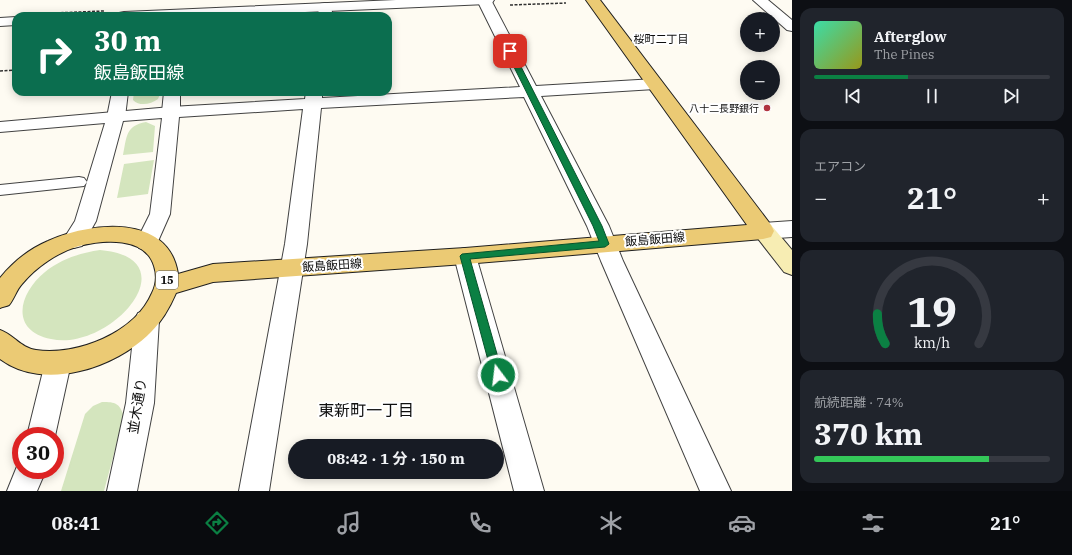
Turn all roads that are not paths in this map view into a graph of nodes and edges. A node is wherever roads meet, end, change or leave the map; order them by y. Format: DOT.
graph roads {
  1 [pos="178,0"];
  2 [pos="485,0"];
  3 [pos="593,0"];
  4 [pos="760,0"];
  5 [pos="176,12"];
  6 [pos="325,12"];
  7 [pos="12,19"];
  8 [pos="0,22"];
  9 [pos="792,27"];
  10 [pos="655,84"];
  11 [pos="530,93"];
  12 [pos="119,96"];
  13 [pos="172,96"];
  14 [pos="314,98"];
  15 [pos="171,112"];
  16 [pos="116,117"];
  17 [pos="0,126"];
  18 [pos="79,182"];
  19 [pos="0,190"];
  20 [pos="792,229"];
  21 [pos="763,231"];
  22 [pos="74,240"];
  23 [pos="147,242"];
  24 [pos="605,244"];
  25 [pos="465,256"];
  26 [pos="792,266"];
  27 [pos="292,268"];
  28 [pos="8,277"];
  29 [pos="166,277"];
  30 [pos="0,298"];
  31 [pos="147,320"];
  32 [pos="2,347"];
  33 [pos="58,363"];
  34 [pos="43,427"];
  35 [pos="27,479"];
  36 [pos="22,491"];
  37 [pos="122,491"];
  38 [pos="254,491"];
  39 [pos="529,491"];
  40 [pos="716,491"];
  1 -- 5 [label="street"];
  2 -- 6 [label="street"];
  2 -- 11 [label="street"];
  3 -- 10 [label="main road"];
  4 -- 9 [label="street"];
  7 -- 8 [label="street"];
  10 -- 11 [label="street"];
  10 -- 21 [label="main road"];
  11 -- 14 [label="street"];
  11 -- 24 [label="street"];
  12 -- 16 [label="street"];
  13 -- 15 [label="street"];
  14 -- 15 [label="street"];
  14 -- 27 [label="street"];
  15 -- 16 [label="street"];
  15 -- 23 [label="street"];
  16 -- 17 [label="street"];
  16 -- 22 [label="street"];
  18 -- 19 [label="lane"];
  20 -- 21 [label="street"];
  21 -- 24 [label="main road, 飯島飯田線 / 15"];
  21 -- 26 [label="main road"];
  22 -- 23 [label="main road, 15"];
  22 -- 28 [label="main road, 15"];
  23 -- 29 [label="main road, 15"];
  24 -- 25 [label="main road, 飯島飯田線 / 15"];
  24 -- 40 [label="street"];
  25 -- 27 [label="main road, 飯島飯田線 / 15"];
  25 -- 39 [label="street"];
  27 -- 29 [label="main road, 飯島飯田線 / 15"];
  27 -- 38 [label="street"];
  28 -- 30 [label="main road, 15"];
  29 -- 31 [label="main road, 15"];
  31 -- 33 [label="main road, 15"];
  31 -- 37 [label="street, 並木通り"];
  32 -- 33 [label="main road, 15"];
  33 -- 34 [label="street"];
  35 -- 36 [label="street"];
}
